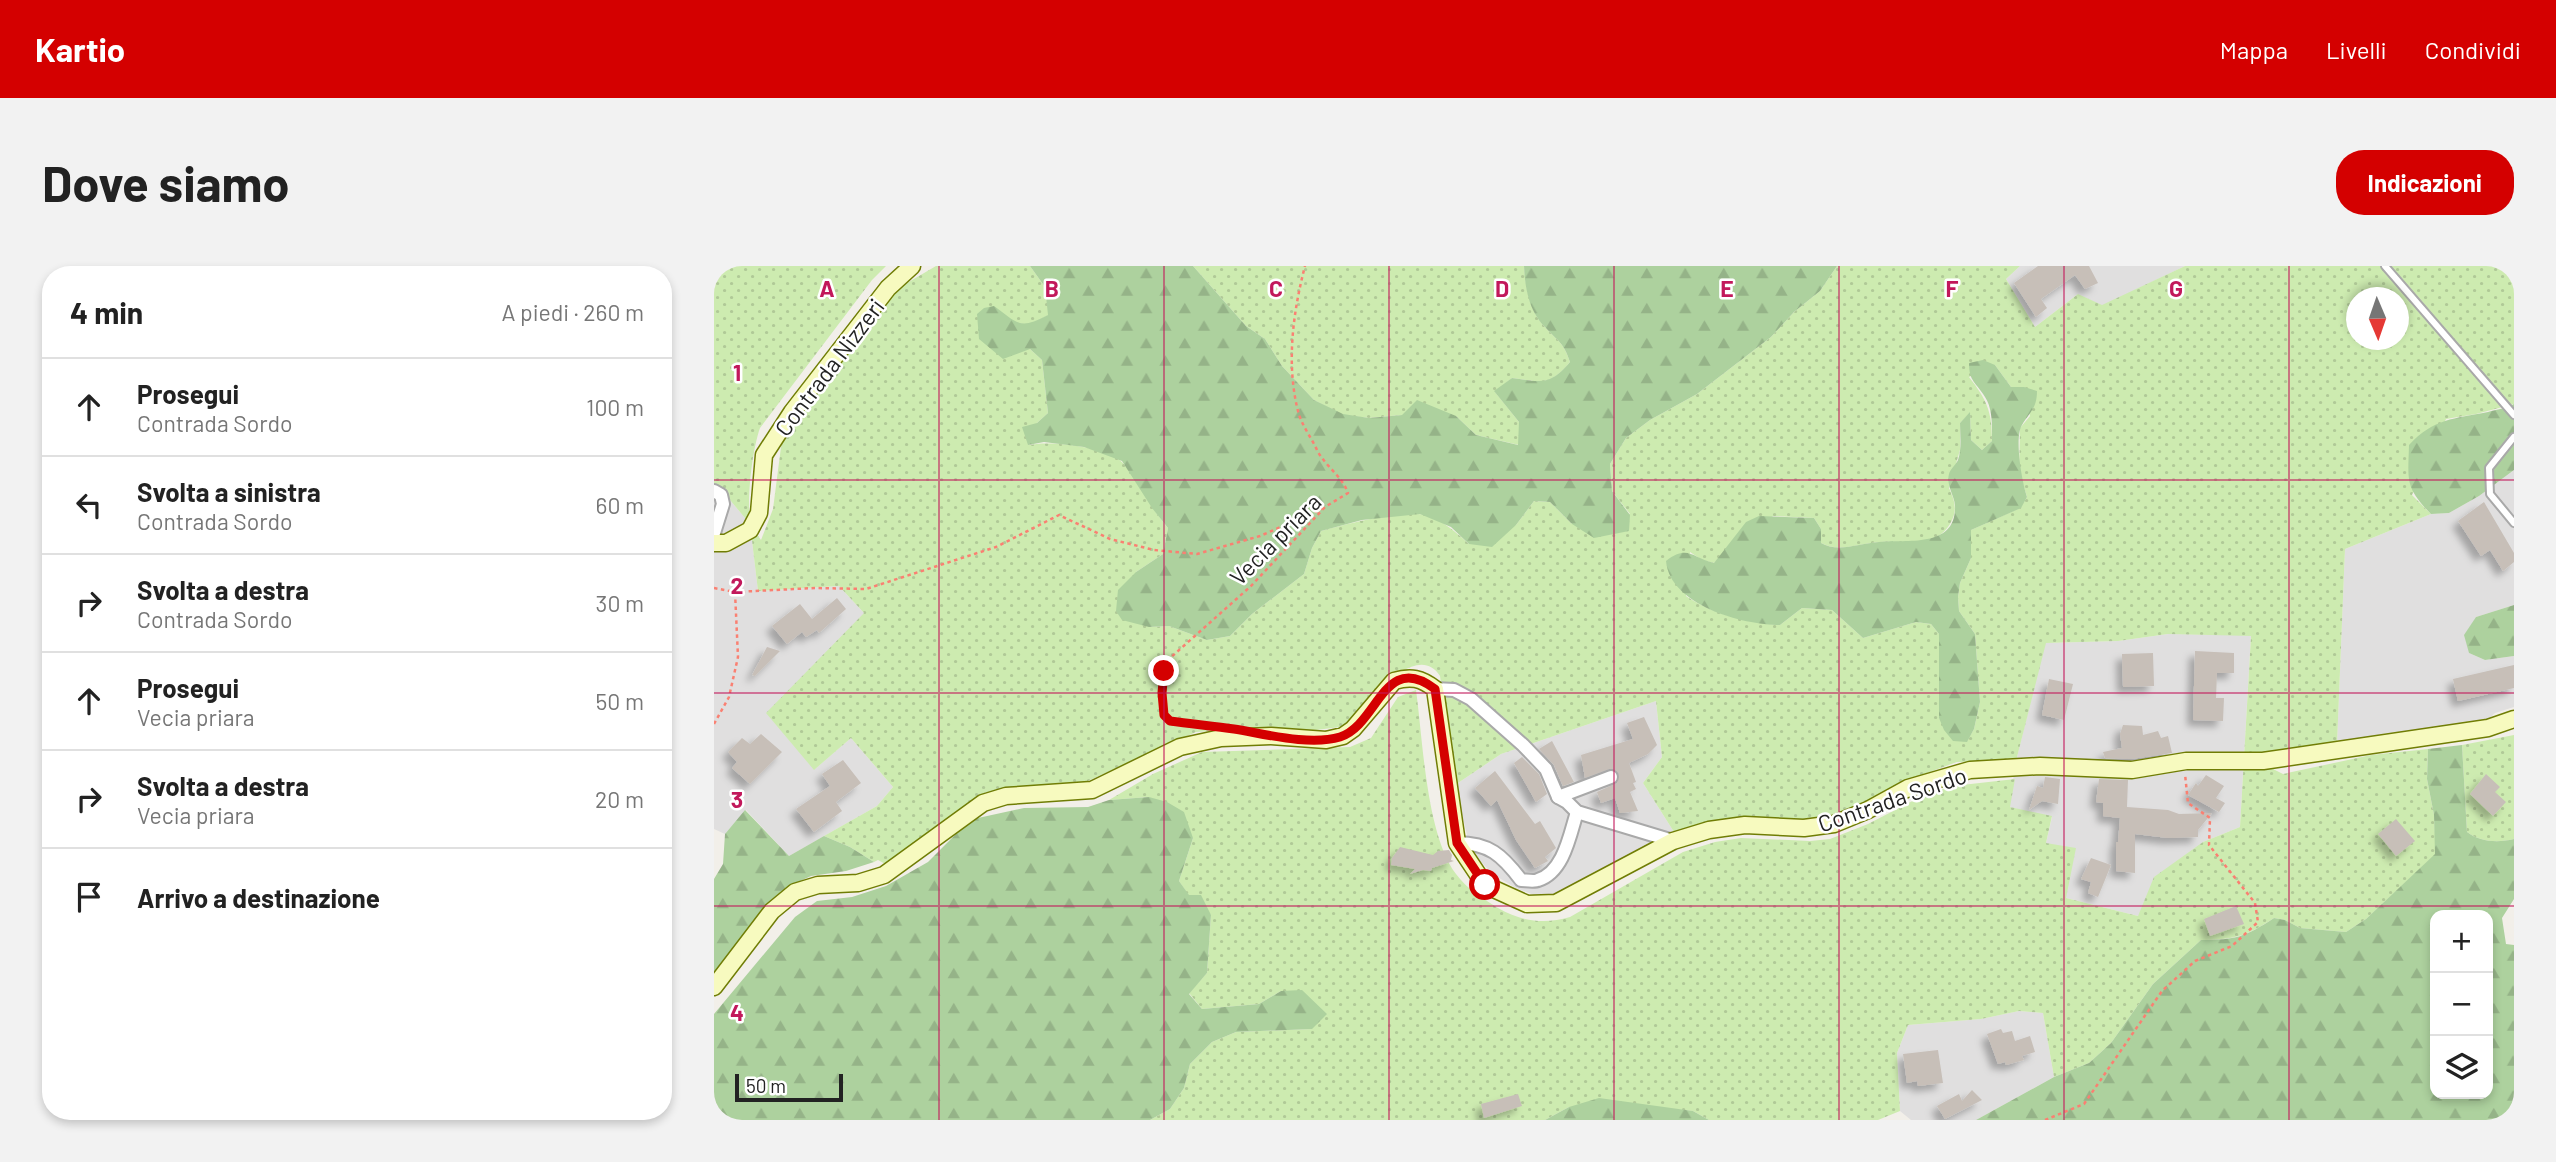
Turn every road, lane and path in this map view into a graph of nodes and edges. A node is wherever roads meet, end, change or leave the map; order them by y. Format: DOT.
graph roads {
  1 [pos="912,266"];
  2 [pos="1305,266"];
  3 [pos="2385,266"];
  4 [pos="2514,415"];
  5 [pos="2514,437"];
  6 [pos="714,491"];
  7 [pos="1325,507"];
  8 [pos="2514,523"];
  9 [pos="718,540"];
  10 [pos="714,588"];
  11 [pos="735,592"];
  12 [pos="1435,689"];
  13 [pos="2514,719"];
  14 [pos="714,724"];
  15 [pos="1208,726"];
  16 [pos="2186,761"];
  17 [pos="1611,777"];
  18 [pos="1558,797"];
  19 [pos="1577,812"];
  20 [pos="1673,841"];
  21 [pos="1457,843"];
  22 [pos="714,987"];
  23 [pos="2045,1120"];
  1 -- 9 [label="street, Contrada Nizzeri"];
  2 -- 7 [label="path, Vecia priara"];
  3 -- 4 [label="lane"];
  5 -- 8 [label="lane"];
  6 -- 9 [label="street"];
  7 -- 11 [label="path"];
  7 -- 15 [label="path, Vecia priara"];
  10 -- 11 [label="path"];
  11 -- 14 [label="path"];
  12 -- 18 [label="street"];
  12 -- 21 [label="street, Contrada Sordo"];
  12 -- 22 [label="street"];
  13 -- 16 [label="street, Contrada Sordo"];
  16 -- 20 [label="street, Contrada Sordo"];
  16 -- 23 [label="path"];
  17 -- 18 [label="street"];
  18 -- 19 [label="street"];
  19 -- 20 [label="street"];
  19 -- 21 [label="street"];
  20 -- 21 [label="street, Contrada Sordo"];
}
